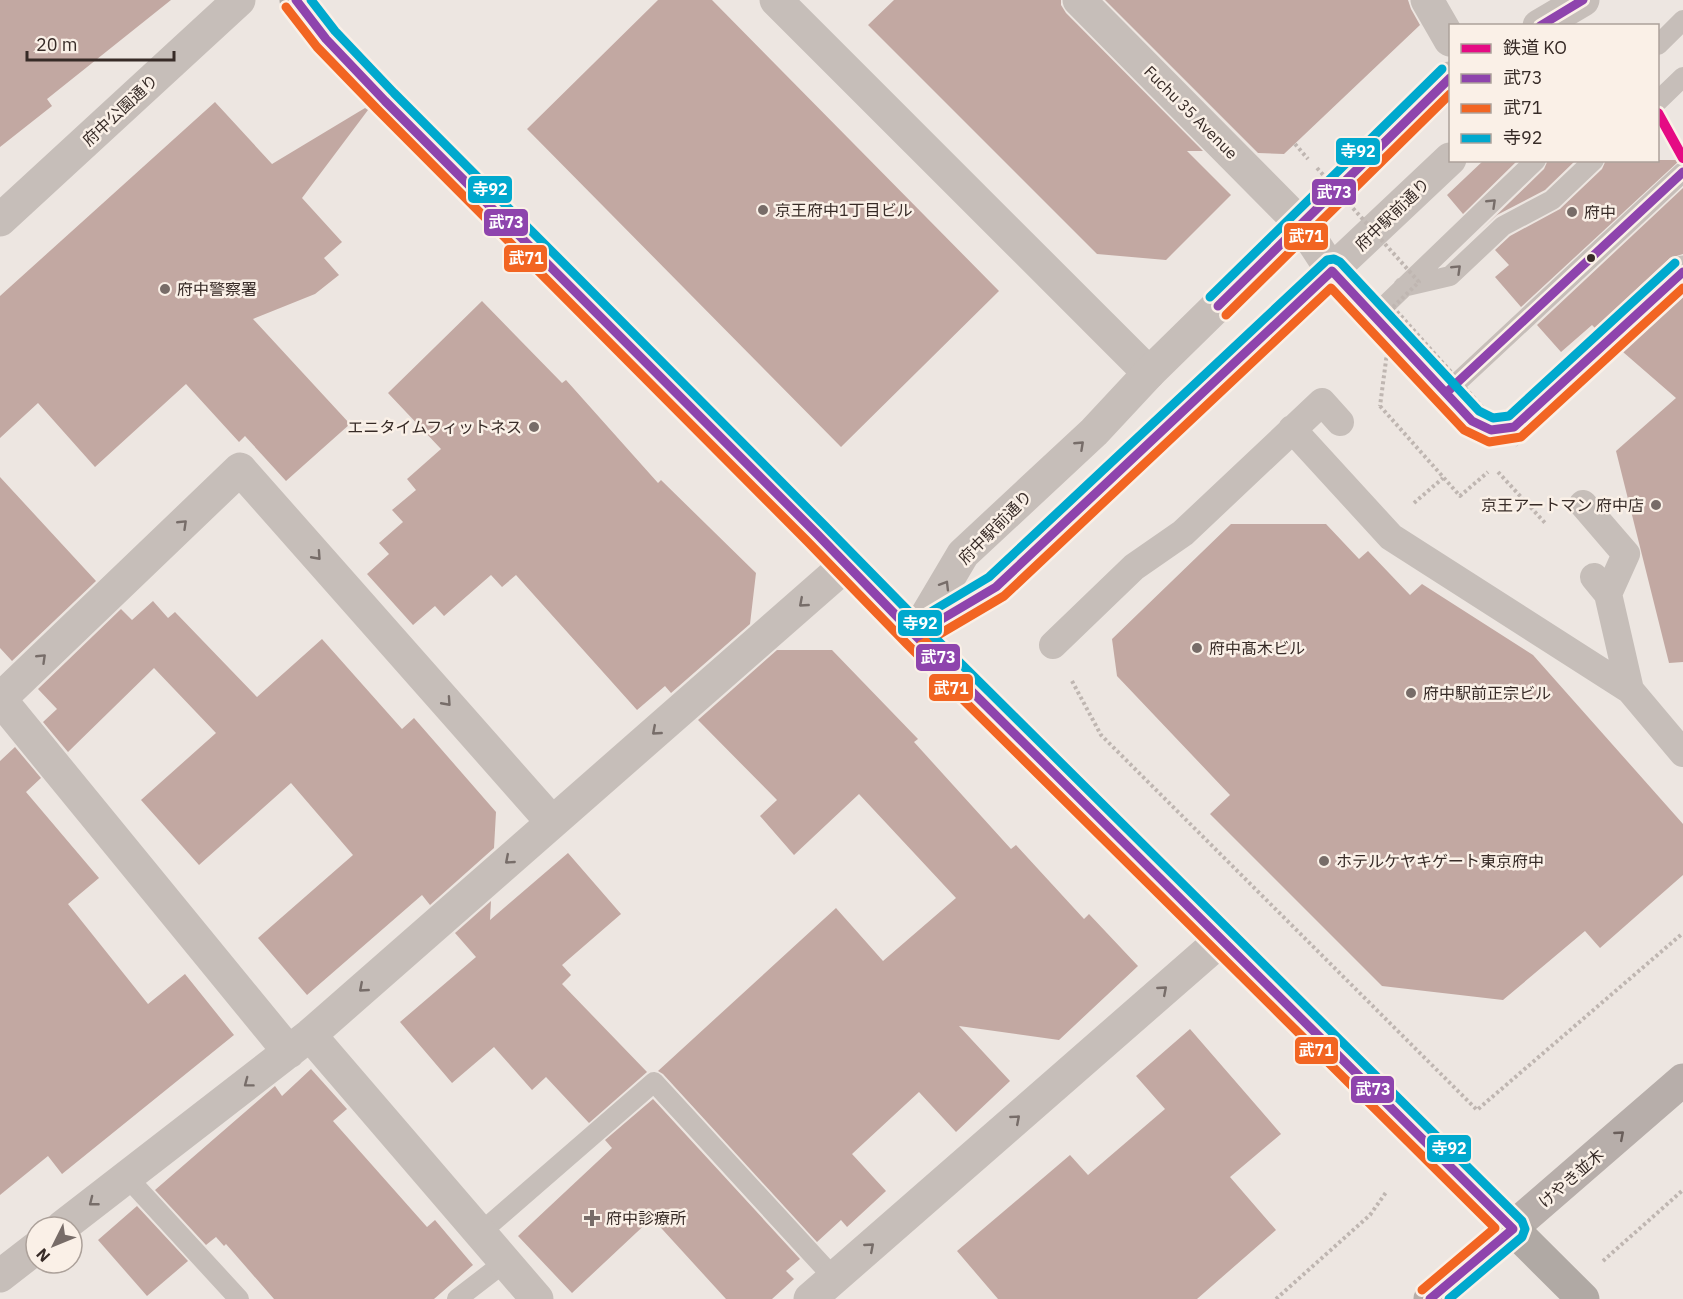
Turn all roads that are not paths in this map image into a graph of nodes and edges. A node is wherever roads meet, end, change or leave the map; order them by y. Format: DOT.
graph roads {
  1 [pos="239,0"];
  2 [pos="296,0"];
  3 [pos="776,0"];
  4 [pos="1080,0"];
  5 [pos="1427,0"];
  6 [pos="1583,0"];
  7 [pos="1594,0"];
  8 [pos="1683,21"];
  9 [pos="1542,24"];
  10 [pos="1576,24"];
  11 [pos="1449,38"];
  12 [pos="1659,44"];
  13 [pos="1683,77"];
  14 [pos="1449,79"];
  15 [pos="1659,100"];
  16 [pos="1449,160"];
  17 [pos="1534,162"];
  18 [pos="1592,162"];
  19 [pos="1683,172"];
  20 [pos="0,220"];
  21 [pos="1302,225"];
  22 [pos="1332,271"];
  23 [pos="1683,272"];
  24 [pos="1403,287"];
  25 [pos="1383,312"];
  26 [pos="1229,367"];
  27 [pos="1149,373"];
  28 [pos="1446,393"];
  29 [pos="1340,422"];
  30 [pos="1292,429"];
  31 [pos="1583,504"];
  32 [pos="847,564"];
  33 [pos="915,635"];
  34 [pos="1053,645"];
  35 [pos="1630,690"];
  36 [pos="0,699"];
  37 [pos="1683,753"];
  38 [pos="552,822"];
  39 [pos="1221,940"];
  40 [pos="300,1043"];
  41 [pos="1683,1080"];
  42 [pos="126,1176"];
  43 [pos="77,1215"];
  44 [pos="1513,1229"];
  45 [pos="480,1233"];
  46 [pos="24,1257"];
  47 [pos="505,1262"];
  48 [pos="0,1276"];
  49 [pos="834,1278"];
  50 [pos="1577,1294"];
  51 [pos="239,1299"];
  52 [pos="457,1299"];
  53 [pos="537,1299"];
  54 [pos="810,1299"];
  55 [pos="1430,1299"];
  1 -- 20 [label="street, 府中公園通り"];
  2 -- 32 [label="highway"];
  3 -- 27 [label="street"];
  4 -- 21 [label="street, Fuchu 35 Avenue"];
  5 -- 11 [label="street"];
  6 -- 9 [label="street"];
  7 -- 10 [label="street"];
  8 -- 12 [label="lane"];
  13 -- 15 [label="lane"];
  14 -- 21 [label="street, 府中駅前通り"];
  16 -- 22 [label="street, 府中駅前通り"];
  24 -- 17 [label="lane, one-way"];
  24 -- 18 [label="lane, one-way"];
  19 -- 28 [label="lane"];
  21 -- 22 [label="street, Fuchu 35 Avenue"];
  21 -- 27 [label="street, 府中駅前通り"];
  22 -- 25 [label="street, Fuchu 35 Avenue"];
  22 -- 26 [label="street, 府中駅前通り"];
  23 -- 28 [label="street, Fuchu 35 Avenue"];
  24 -- 25 [label="lane"];
  25 -- 28 [label="street, Fuchu 35 Avenue"];
  26 -- 27 [label="street"];
  26 -- 33 [label="street, 府中駅前通り"];
  33 -- 27 [label="street, 府中駅前通り, one-way"];
  29 -- 30 [label="street"];
  30 -- 34 [label="street"];
  30 -- 35 [label="street"];
  31 -- 35 [label="street"];
  32 -- 33 [label="highway"];
  32 -- 38 [label="street, one-way"];
  33 -- 39 [label="highway"];
  35 -- 37 [label="street"];
  36 -- 38 [label="street, one-way"];
  36 -- 40 [label="street"];
  38 -- 40 [label="street, one-way"];
  39 -- 44 [label="highway"];
  49 -- 39 [label="street, one-way"];
  40 -- 42 [label="street, one-way"];
  40 -- 45 [label="street"];
  44 -- 41 [label="main road, けやき並木, one-way"];
  42 -- 43 [label="street, one-way"];
  42 -- 51 [label="lane"];
  44 -- 50 [label="highway"];
  44 -- 55 [label="main road, けやき並木"];
  45 -- 47 [label="street"];
  45 -- 49 [label="lane"];
  46 -- 48 [label="street"];
  47 -- 52 [label="lane"];
  47 -- 53 [label="street"];
  49 -- 54 [label="street"];
}
